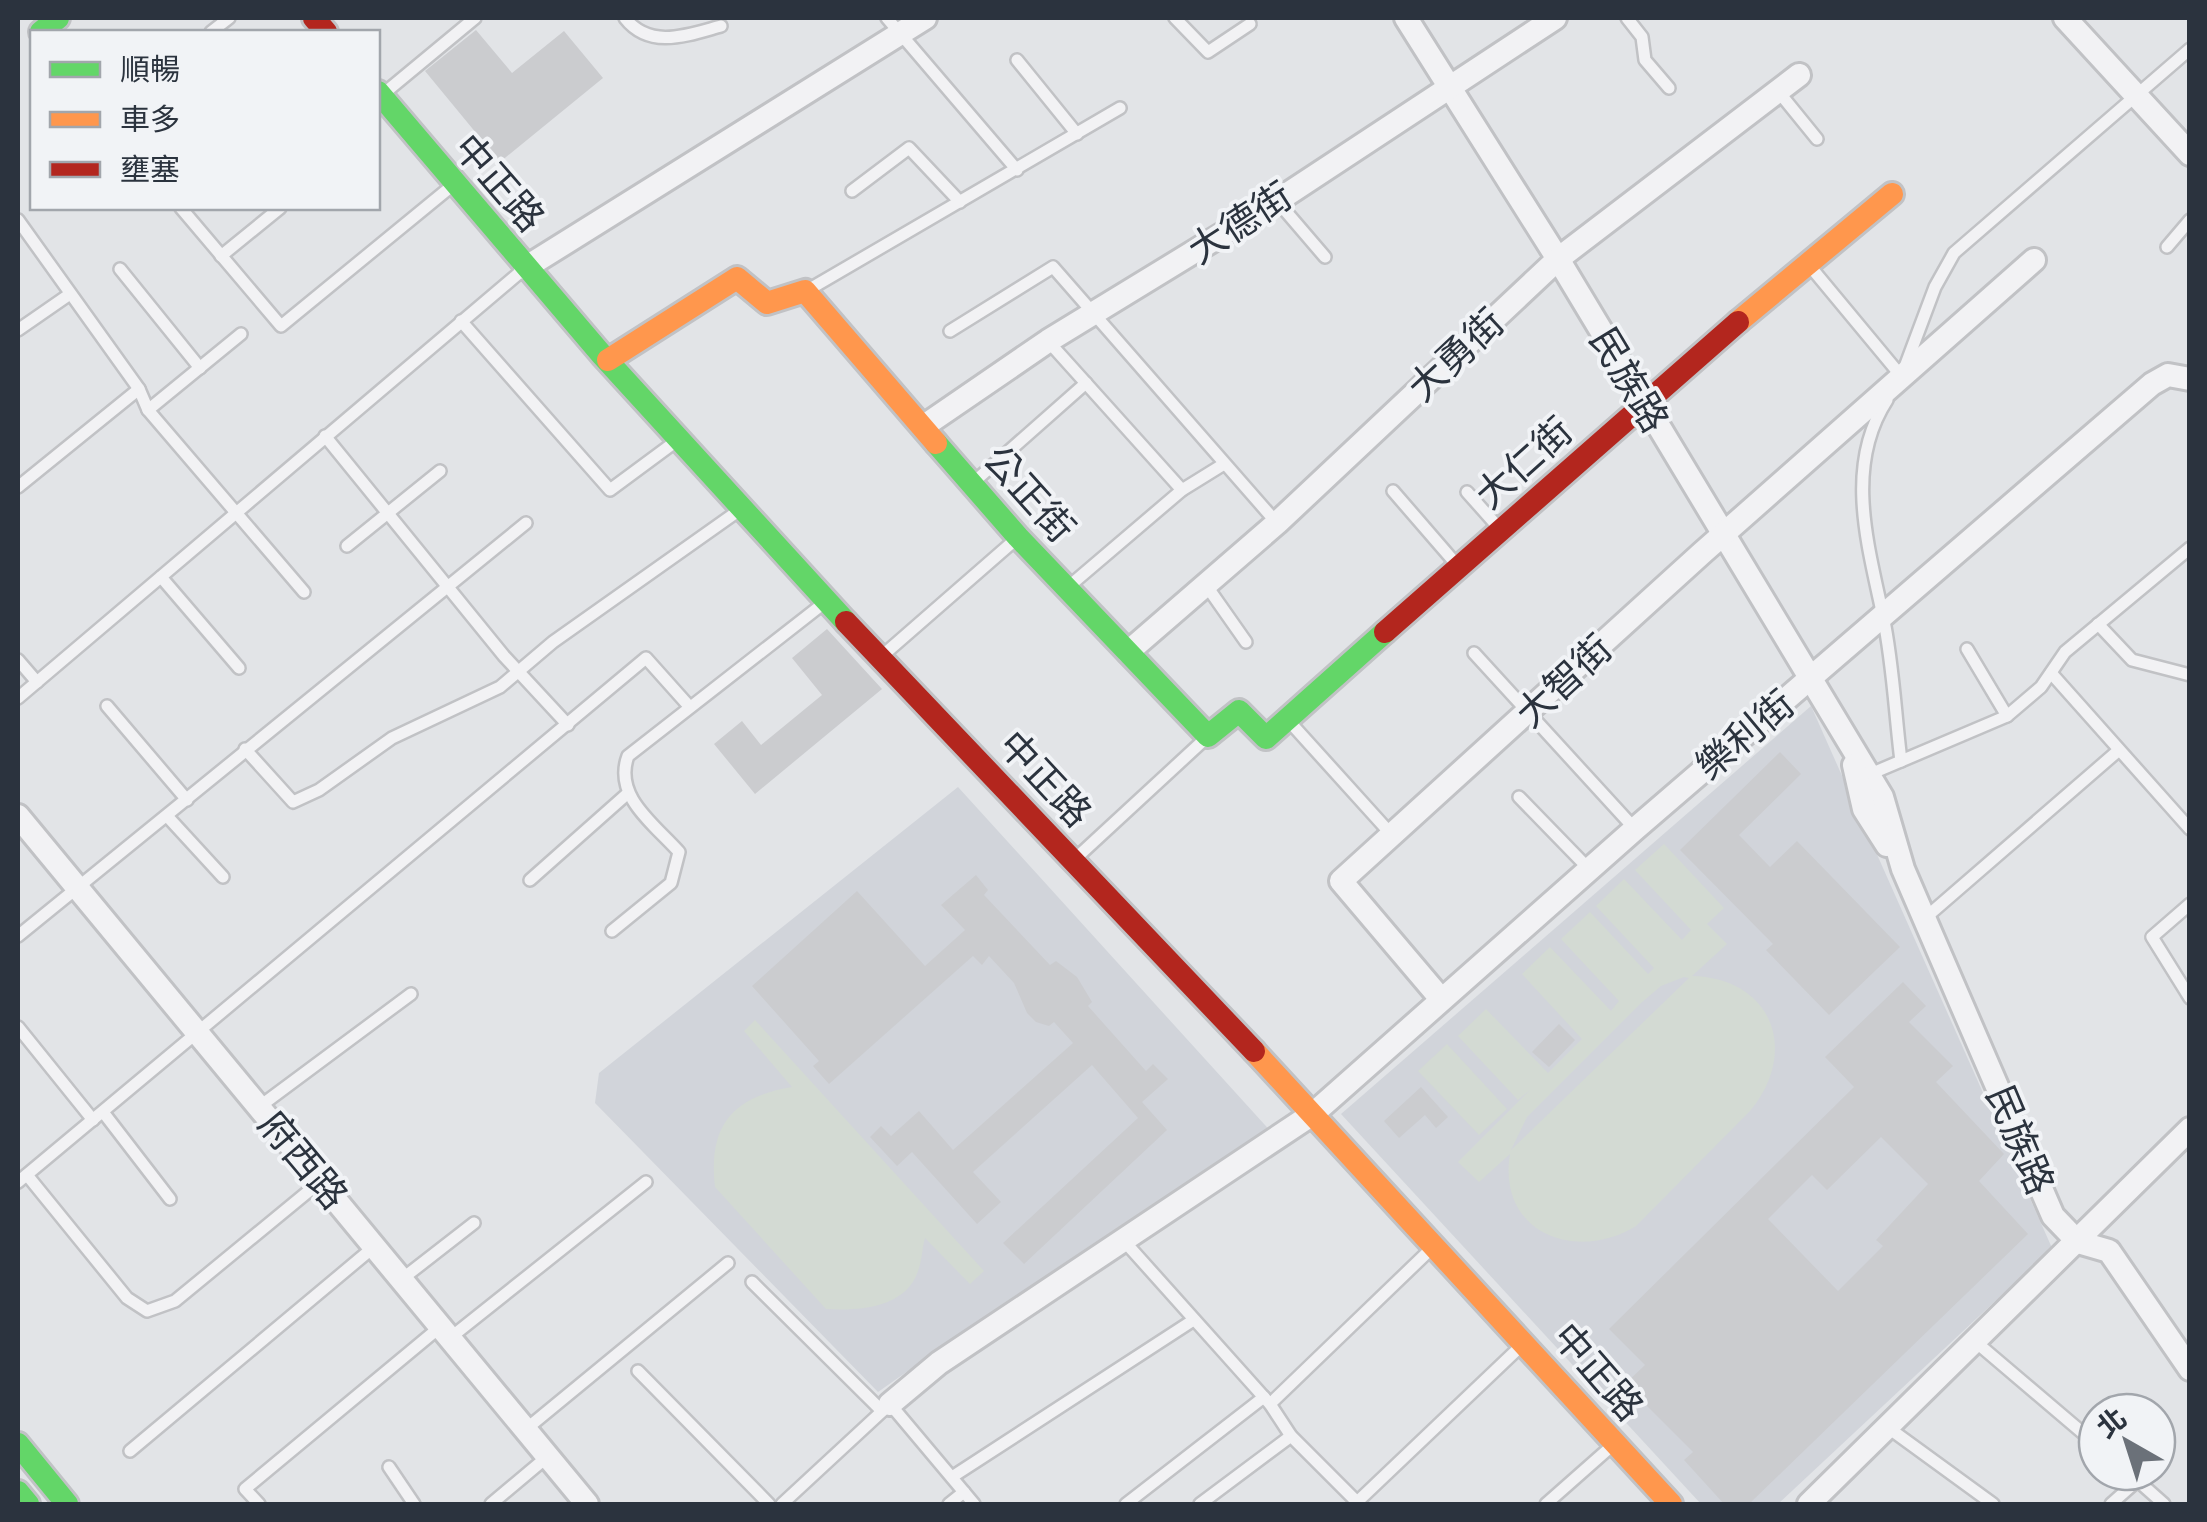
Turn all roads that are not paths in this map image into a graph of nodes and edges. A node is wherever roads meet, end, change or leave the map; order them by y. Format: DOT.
graph roads {
  1 [pos="475,18"];
  2 [pos="625,18"];
  3 [pos="925,18"];
  4 [pos="1175,18"];
  5 [pos="1406,18"];
  6 [pos="1555,18"];
  7 [pos="1627,18"];
  8 [pos="2064,18"];
  9 [pos="1250,24"];
  10 [pos="894,25"];
  11 [pos="721,26"];
  12 [pos="2190,49"];
  13 [pos="1017,60"];
  14 [pos="1799,75"];
  15 [pos="1449,84"];
  16 [pos="1669,88"];
  17 [pos="1778,91"];
  18 [pos="2137,96"];
  19 [pos="385,106"];
  20 [pos="1120,108"];
  21 [pos="1077,134"];
  22 [pos="1817,140"];
  23 [pos="2190,154"];
  24 [pos="1018,170"];
  25 [pos="453,186"];
  26 [pos="852,191"];
  27 [pos="1892,194"];
  28 [pos="1277,201"];
  29 [pos="960,202"];
  30 [pos="183,210"];
  31 [pos="278,210"];
  32 [pos="18,220"];
  33 [pos="2190,220"];
  34 [pos="2167,248"];
  35 [pos="222,256"];
  36 [pos="1325,257"];
  37 [pos="1558,259"];
  38 [pos="2034,260"];
  39 [pos="1808,264"];
  40 [pos="525,268"];
  41 [pos="120,269"];
  42 [pos="806,291"];
  43 [pos="70,294"];
  44 [pos="1094,316"];
  45 [pos="462,321"];
  46 [pos="18,330"];
  47 [pos="950,331"];
  48 [pos="241,334"];
  49 [pos="1048,340"];
  50 [pos="608,360"];
  51 [pos="200,368"];
  52 [pos="1902,377"];
  53 [pos="2187,378"];
  54 [pos="1086,383"];
  55 [pos="139,389"];
  56 [pos="1642,403"];
  57 [pos="148,410"];
  58 [pos="924,426"];
  59 [pos="326,436"];
  60 [pos="679,439"];
  61 [pos="1224,464"];
  62 [pos="440,471"];
  63 [pos="972,484"];
  64 [pos="18,486"];
  65 [pos="1182,490"];
  66 [pos="1393,491"];
  67 [pos="1467,492"];
  68 [pos="743,508"];
  69 [pos="236,512"];
  70 [pos="387,512"];
  71 [pos="526,522"];
  72 [pos="1277,523"];
  73 [pos="1502,531"];
  74 [pos="1722,534"];
  75 [pos="1018,537"];
  76 [pos="347,546"];
  77 [pos="2190,548"];
  78 [pos="1460,568"];
  79 [pos="161,577"];
  80 [pos="1206,584"];
  81 [pos="448,588"];
  82 [pos="1067,588"];
  83 [pos="304,592"];
  84 [pos="827,600"];
  85 [pos="1884,617"];
  86 [pos="2098,624"];
  87 [pos="1246,642"];
  88 [pos="1967,649"];
  89 [pos="1128,652"];
  90 [pos="1474,654"];
  91 [pos="882,656"];
  92 [pos="18,660"];
  93 [pos="239,668"];
  94 [pos="519,670"];
  95 [pos="2051,673"];
  96 [pos="2190,675"];
  97 [pos="1813,677"];
  98 [pos="37,682"];
  99 [pos="18,698"];
  100 [pos="688,705"];
  101 [pos="107,706"];
  102 [pos="1529,714"];
  103 [pos="2007,716"];
  104 [pos="1288,720"];
  105 [pos="568,725"];
  106 [pos="1208,736"];
  107 [pos="1849,745"];
  108 [pos="244,749"];
  109 [pos="2119,750"];
  110 [pos="1901,761"];
  111 [pos="1868,775"];
  112 [pos="627,794"];
  113 [pos="1520,797"];
  114 [pos="188,800"];
  115 [pos="18,816"];
  116 [pos="167,816"];
  117 [pos="1635,829"];
  118 [pos="2190,829"];
  119 [pos="1391,834"];
  120 [pos="1074,860"];
  121 [pos="1590,869"];
  122 [pos="1902,869"];
  123 [pos="222,877"];
  124 [pos="530,880"];
  125 [pos="77,888"];
  126 [pos="2190,904"];
  127 [pos="1924,919"];
  128 [pos="612,931"];
  129 [pos="18,936"];
  130 [pos="411,994"];
  131 [pos="2190,998"];
  132 [pos="1441,999"];
  133 [pos="18,1027"];
  134 [pos="198,1034"];
  135 [pos="259,1107"];
  136 [pos="1314,1113"];
  137 [pos="98,1116"];
  138 [pos="2190,1129"];
  139 [pos="22,1178"];
  140 [pos="322,1181"];
  141 [pos="646,1182"];
  142 [pos="170,1199"];
  143 [pos="474,1223"];
  144 [pos="1125,1242"];
  145 [pos="2078,1242"];
  146 [pos="1437,1244"];
  147 [pos="375,1246"];
  148 [pos="728,1263"];
  149 [pos="402,1279"];
  150 [pos="752,1282"];
  151 [pos="1192,1321"];
  152 [pos="445,1332"];
  153 [pos="1526,1342"];
  154 [pos="1976,1343"];
  155 [pos="2190,1369"];
  156 [pos="638,1371"];
  157 [pos="1267,1400"];
  158 [pos="886,1408"];
  159 [pos="2077,1428"];
  160 [pos="1890,1429"];
  161 [pos="526,1430"];
  162 [pos="1291,1436"];
  163 [pos="18,1444"];
  164 [pos="1614,1444"];
  165 [pos="130,1451"];
  166 [pos="546,1457"];
  167 [pos="389,1467"];
  168 [pos="952,1476"];
  169 [pos="18,1492"];
  170 [pos="964,1492"];
  171 [pos="28,1504"];
  172 [pos="67,1504"];
  173 [pos="260,1504"];
  174 [pos="414,1504"];
  175 [pos="490,1504"];
  176 [pos="586,1504"];
  177 [pos="770,1504"];
  178 [pos="782,1504"];
  179 [pos="949,1504"];
  180 [pos="974,1504"];
  181 [pos="1126,1504"];
  182 [pos="1200,1504"];
  183 [pos="1357,1504"];
  184 [pos="1546,1504"];
  185 [pos="1672,1504"];
  186 [pos="1809,1504"];
  187 [pos="1993,1504"];
  1 -- 19 [label="lane"];
  2 -- 11 [label="lane"];
  3 -- 10 [label="street"];
  4 -- 9 [label="lane"];
  5 -- 15 [label="street, 民族路"];
  6 -- 15 [label="street, 大德街"];
  7 -- 16 [label="lane"];
  8 -- 18 [label="street"];
  10 -- 24 [label="lane"];
  10 -- 40 [label="street"];
  12 -- 18 [label="lane"];
  13 -- 21 [label="lane"];
  14 -- 17 [label="street, 大勇街"];
  15 -- 28 [label="street, 大德街"];
  15 -- 37 [label="street, 民族路"];
  17 -- 22 [label="lane"];
  17 -- 37 [label="street, 大勇街"];
  18 -- 23 [label="street"];
  18 -- 52 [label="lane"];
  19 -- 25 [label="street, 中正路"];
  20 -- 21 [label="lane"];
  21 -- 24 [label="lane"];
  24 -- 29 [label="lane"];
  25 -- 35 [label="lane"];
  25 -- 40 [label="street, 中正路"];
  26 -- 29 [label="lane"];
  27 -- 39 [label="street, 大仁街"];
  28 -- 36 [label="lane"];
  28 -- 44 [label="street, 大德街"];
  29 -- 42 [label="lane"];
  30 -- 35 [label="lane"];
  31 -- 35 [label="lane"];
  32 -- 43 [label="lane"];
  33 -- 34 [label="lane"];
  37 -- 56 [label="street, 民族路"];
  37 -- 72 [label="street, 大勇街"];
  38 -- 52 [label="street, 大智街"];
  39 -- 52 [label="lane"];
  39 -- 56 [label="street, 大仁街"];
  40 -- 45 [label="lane"];
  40 -- 50 [label="street, 中正路"];
  41 -- 51 [label="lane"];
  42 -- 50 [label="street"];
  42 -- 58 [label="street, 公正街"];
  43 -- 46 [label="lane"];
  43 -- 55 [label="lane"];
  44 -- 47 [label="lane"];
  44 -- 49 [label="street, 大德街"];
  44 -- 61 [label="lane"];
  45 -- 59 [label="lane"];
  45 -- 60 [label="lane"];
  48 -- 51 [label="lane"];
  49 -- 54 [label="lane"];
  49 -- 58 [label="street, 大德街"];
  50 -- 60 [label="street, 中正路"];
  51 -- 57 [label="lane"];
  52 -- 74 [label="street, 大智街"];
  52 -- 85 [label="lane"];
  53 -- 85 [label="street, 樂利街"];
  54 -- 63 [label="lane"];
  54 -- 65 [label="lane"];
  55 -- 57 [label="lane"];
  55 -- 64 [label="lane"];
  56 -- 73 [label="street, 大仁街"];
  56 -- 74 [label="street, 民族路"];
  57 -- 69 [label="lane"];
  58 -- 63 [label="street, 公正街"];
  59 -- 69 [label="lane"];
  59 -- 70 [label="lane"];
  60 -- 68 [label="street, 中正路"];
  61 -- 65 [label="lane"];
  61 -- 72 [label="lane"];
  62 -- 70 [label="lane"];
  63 -- 75 [label="street, 公正街"];
  65 -- 82 [label="lane"];
  66 -- 78 [label="lane"];
  67 -- 73 [label="lane"];
  68 -- 84 [label="street, 中正路"];
  68 -- 94 [label="lane"];
  69 -- 79 [label="lane"];
  69 -- 83 [label="lane"];
  70 -- 76 [label="lane"];
  70 -- 81 [label="lane"];
  71 -- 81 [label="lane"];
  72 -- 80 [label="street, 大勇街"];
  73 -- 78 [label="street, 大仁街"];
  74 -- 97 [label="street, 民族路"];
  74 -- 102 [label="street, 大智街"];
  75 -- 82 [label="street, 公正街"];
  75 -- 91 [label="lane"];
  77 -- 86 [label="lane"];
  78 -- 104 [label="street, 大仁街"];
  79 -- 93 [label="lane"];
  79 -- 98 [label="lane"];
  80 -- 87 [label="lane"];
  80 -- 89 [label="street, 大勇街"];
  81 -- 94 [label="lane"];
  81 -- 108 [label="lane"];
  82 -- 89 [label="street, 公正街"];
  84 -- 91 [label="street, 中正路"];
  84 -- 100 [label="lane"];
  85 -- 97 [label="street, 樂利街"];
  85 -- 110 [label="lane"];
  86 -- 95 [label="lane"];
  86 -- 96 [label="lane"];
  88 -- 103 [label="lane"];
  89 -- 106 [label="street, 公正街"];
  90 -- 102 [label="lane"];
  91 -- 120 [label="street, 中正路"];
  92 -- 98 [label="lane"];
  94 -- 105 [label="lane"];
  94 -- 108 [label="lane"];
  95 -- 103 [label="lane"];
  95 -- 109 [label="lane"];
  97 -- 107 [label="street, 民族路"];
  97 -- 117 [label="street, 樂利街"];
  98 -- 99 [label="lane"];
  100 -- 105 [label="lane"];
  100 -- 112 [label="lane"];
  101 -- 114 [label="lane"];
  102 -- 117 [label="lane"];
  102 -- 119 [label="street, 大智街"];
  103 -- 110 [label="lane"];
  104 -- 106 [label="street"];
  104 -- 119 [label="lane"];
  105 -- 134 [label="lane"];
  106 -- 120 [label="lane"];
  107 -- 111 [label="street, 民族路"];
  107 -- 122 [label="street, 民族路"];
  108 -- 114 [label="lane"];
  109 -- 118 [label="lane"];
  109 -- 127 [label="lane"];
  110 -- 111 [label="lane"];
  111 -- 122 [label="street, 民族路"];
  112 -- 124 [label="lane"];
  112 -- 128 [label="lane"];
  113 -- 121 [label="lane"];
  114 -- 116 [label="lane"];
  115 -- 125 [label="street, 府西路"];
  116 -- 123 [label="lane"];
  116 -- 125 [label="lane"];
  117 -- 121 [label="street, 樂利街"];
  119 -- 132 [label="street, 大智街"];
  120 -- 136 [label="street, 中正路"];
  121 -- 132 [label="street, 樂利街"];
  122 -- 127 [label="street, 民族路"];
  125 -- 129 [label="lane"];
  125 -- 134 [label="street, 府西路"];
  126 -- 131 [label="lane"];
  127 -- 145 [label="street, 民族路"];
  130 -- 135 [label="lane"];
  132 -- 136 [label="street, 樂利街"];
  133 -- 137 [label="lane"];
  134 -- 135 [label="street, 府西路"];
  134 -- 137 [label="lane"];
  135 -- 140 [label="street, 府西路"];
  136 -- 144 [label="street, 樂利街"];
  136 -- 146 [label="street, 中正路"];
  137 -- 139 [label="lane"];
  137 -- 142 [label="lane"];
  138 -- 145 [label="street"];
  139 -- 140 [label="lane"];
  140 -- 147 [label="street, 府西路"];
  141 -- 152 [label="lane"];
  143 -- 149 [label="lane"];
  144 -- 151 [label="lane"];
  144 -- 158 [label="street, 樂利街"];
  145 -- 154 [label="street"];
  145 -- 155 [label="street, 民族路"];
  146 -- 153 [label="street, 中正路"];
  146 -- 157 [label="lane"];
  147 -- 149 [label="street, 府西路"];
  147 -- 165 [label="lane"];
  148 -- 161 [label="lane"];
  149 -- 152 [label="street, 府西路"];
  150 -- 158 [label="lane"];
  151 -- 157 [label="lane"];
  151 -- 168 [label="lane"];
  152 -- 161 [label="street, 府西路"];
  152 -- 173 [label="lane"];
  153 -- 164 [label="street, 中正路"];
  153 -- 183 [label="lane"];
  154 -- 159 [label="lane"];
  154 -- 160 [label="street"];
  156 -- 177 [label="lane"];
  157 -- 162 [label="lane"];
  157 -- 181 [label="lane"];
  158 -- 168 [label="lane"];
  158 -- 178 [label="lane"];
  160 -- 186 [label="street"];
  160 -- 187 [label="lane"];
  161 -- 166 [label="street, 府西路"];
  162 -- 182 [label="lane"];
  162 -- 183 [label="lane"];
  163 -- 172 [label="street"];
  164 -- 184 [label="lane"];
  164 -- 185 [label="street, 中正路"];
  166 -- 175 [label="lane"];
  166 -- 176 [label="street, 府西路"];
  167 -- 174 [label="lane"];
  168 -- 170 [label="lane"];
  169 -- 171 [label="street"];
  170 -- 179 [label="lane"];
  170 -- 180 [label="lane"];
}
